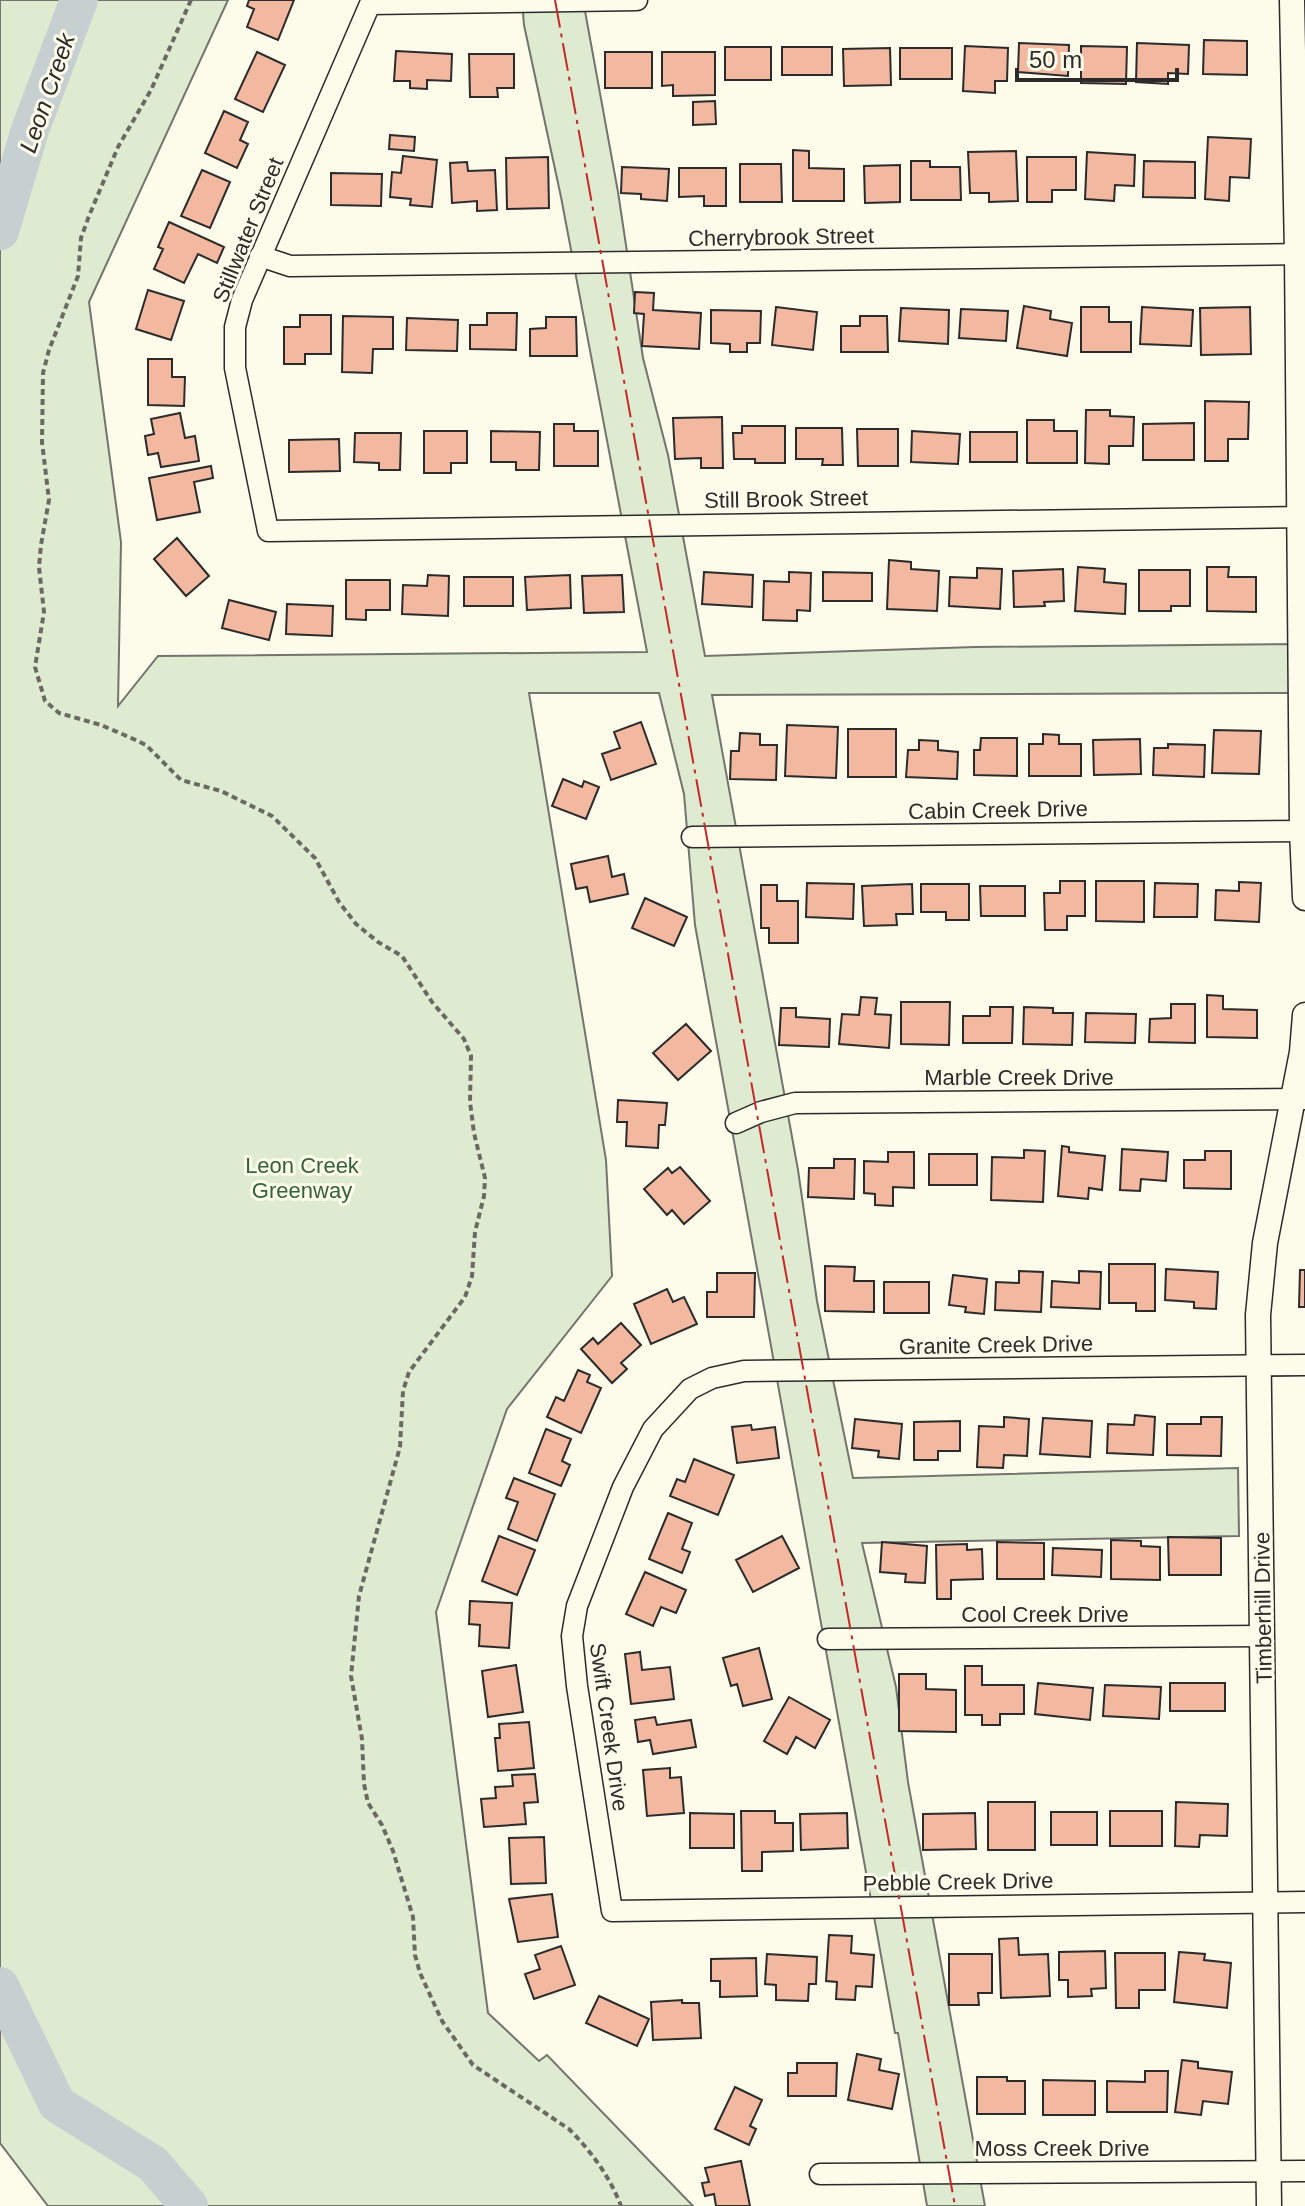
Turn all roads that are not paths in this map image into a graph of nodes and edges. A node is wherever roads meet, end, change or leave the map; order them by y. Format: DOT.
graph roads {
  1 [pos="637,0"];
  2 [pos="1292,0"];
  3 [pos="1301,254"];
  4 [pos="260,256"];
  5 [pos="1302,517"];
  6 [pos="268,531"];
  7 [pos="1303,831"];
  8 [pos="692,837"];
  9 [pos="1305,898"];
  10 [pos="1305,1015"];
  11 [pos="1299,1099"];
  12 [pos="736,1123"];
  13 [pos="1305,1365"];
  14 [pos="1261,1366"];
  15 [pos="690,1389"];
  16 [pos="1263,1636"];
  17 [pos="828,1639"];
  18 [pos="1305,1902"];
  19 [pos="1267,1903"];
  20 [pos="612,1911"];
  21 [pos="1269,2171"];
  22 [pos="1305,2171"];
  23 [pos="820,2174"];
  24 [pos="1269,2206"];
  1 -- 4 [label="street, Stillwater Street"];
  2 -- 3 [label="street"];
  3 -- 4 [label="street, Cherrybrook Street"];
  3 -- 5 [label="street"];
  4 -- 6 [label="street, Stillwater Street"];
  5 -- 6 [label="street, Still Brook Street"];
  5 -- 7 [label="street"];
  7 -- 8 [label="street, Cabin Creek Drive"];
  7 -- 9 [label="street"];
  10 -- 11 [label="street, Timberhill Drive"];
  11 -- 12 [label="street, Marble Creek Drive"];
  11 -- 14 [label="street, Timberhill Drive"];
  13 -- 14 [label="street, Granite Creek Drive"];
  14 -- 15 [label="street, Granite Creek Drive"];
  14 -- 16 [label="street, Timberhill Drive"];
  15 -- 20 [label="street, Swift Creek Drive"];
  16 -- 17 [label="street, Cool Creek Drive"];
  16 -- 19 [label="street, Timberhill Drive"];
  18 -- 19 [label="street, Pebble Creek Drive"];
  19 -- 20 [label="street, Pebble Creek Drive"];
  19 -- 21 [label="street, Timberhill Drive"];
  21 -- 22 [label="street, Moss Creek Drive"];
  21 -- 23 [label="street, Moss Creek Drive"];
  21 -- 24 [label="street, Timberhill Drive"];
}
